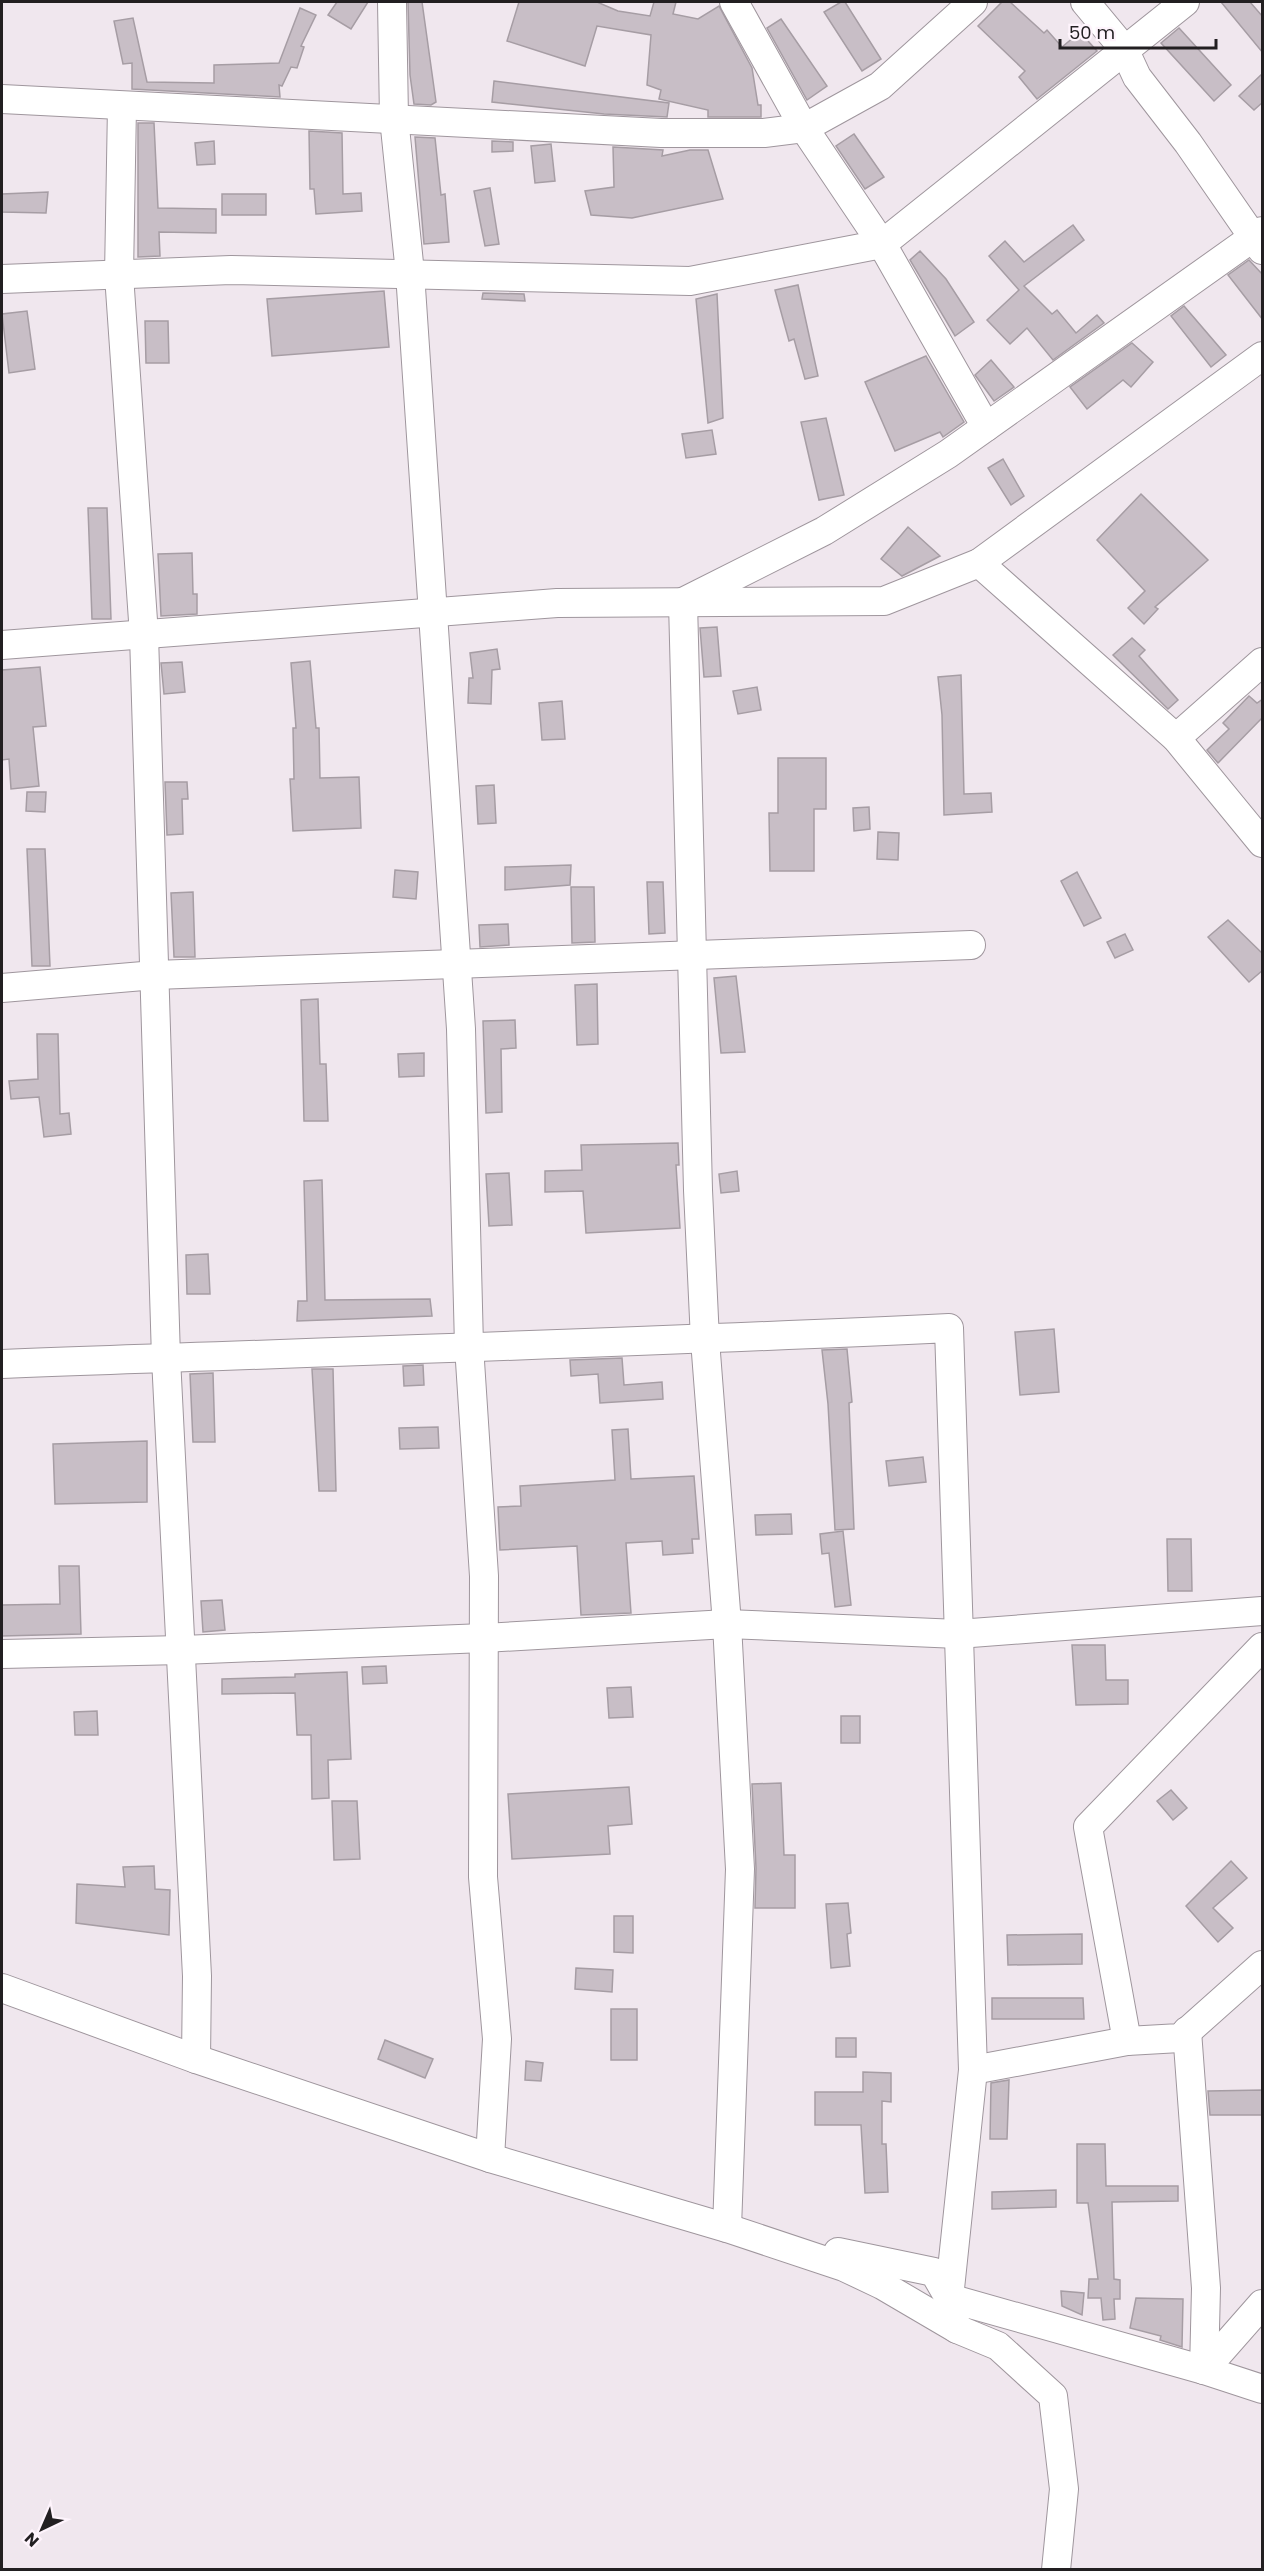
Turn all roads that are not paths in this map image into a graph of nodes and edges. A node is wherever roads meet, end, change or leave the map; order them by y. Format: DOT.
graph roads {
  1 [pos="392,2"];
  2 [pos="734,2"];
  3 [pos="973,2"];
  4 [pos="1085,2"];
  5 [pos="1185,2"];
  6 [pos="1124,49"];
  7 [pos="2,99"];
  8 [pos="122,106"];
  9 [pos="394,118"];
  10 [pos="804,128"];
  11 [pos="1260,240"];
  12 [pos="882,244"];
  13 [pos="410,273"];
  14 [pos="119,275"];
  15 [pos="2,279"];
  16 [pos="1263,356"];
  17 [pos="986,427"];
  18 [pos="979,563"];
  19 [pos="682,602"];
  20 [pos="434,612"];
  21 [pos="144,635"];
  22 [pos="2,645"];
  23 [pos="1263,662"];
  24 [pos="1176,738"];
  25 [pos="1263,843"];
  26 [pos="971,945"];
  27 [pos="691,956"];
  28 [pos="456,966"];
  29 [pos="155,975"];
  30 [pos="2,988"];
  31 [pos="705,1340"];
  32 [pos="469,1346"];
  33 [pos="166,1358"];
  34 [pos="2,1365"];
  35 [pos="1263,1611"];
  36 [pos="727,1624"];
  37 [pos="958,1634"];
  38 [pos="484,1638"];
  39 [pos="1263,1647"];
  40 [pos="182,1650"];
  41 [pos="2,1654"];
  42 [pos="1263,1965"];
  43 [pos="2,1988"];
  44 [pos="1187,2031"];
  45 [pos="1126,2041"];
  46 [pos="196,2059"];
  47 [pos="973,2070"];
  48 [pos="490,2158"];
  49 [pos="727,2228"];
  50 [pos="949,2298"];
  51 [pos="1263,2304"];
  52 [pos="957,2330"];
  53 [pos="1204,2370"];
  54 [pos="1263,2389"];
  55 [pos="1056,2570"];
  1 -- 9 [label="street"];
  2 -- 10 [label="street"];
  3 -- 10 [label="street"];
  4 -- 6 [label="street"];
  5 -- 6 [label="street"];
  6 -- 11 [label="street"];
  6 -- 12 [label="street"];
  7 -- 8 [label="street"];
  8 -- 9 [label="street"];
  8 -- 14 [label="street"];
  9 -- 10 [label="street"];
  9 -- 13 [label="street"];
  10 -- 12 [label="street"];
  11 -- 17 [label="street"];
  12 -- 13 [label="street"];
  12 -- 17 [label="street"];
  13 -- 14 [label="street"];
  13 -- 20 [label="street"];
  14 -- 15 [label="street"];
  14 -- 21 [label="street"];
  16 -- 18 [label="street"];
  17 -- 19 [label="street"];
  18 -- 19 [label="street"];
  18 -- 24 [label="street"];
  19 -- 20 [label="street"];
  19 -- 27 [label="street"];
  20 -- 21 [label="street"];
  20 -- 28 [label="street"];
  21 -- 22 [label="street"];
  21 -- 29 [label="street"];
  23 -- 24 [label="street"];
  24 -- 25 [label="street"];
  26 -- 27 [label="street"];
  27 -- 28 [label="street"];
  27 -- 31 [label="street"];
  28 -- 29 [label="street"];
  28 -- 32 [label="street"];
  29 -- 30 [label="street"];
  29 -- 33 [label="street"];
  31 -- 32 [label="street"];
  31 -- 36 [label="street"];
  31 -- 37 [label="street"];
  32 -- 33 [label="street"];
  32 -- 38 [label="street"];
  33 -- 34 [label="street"];
  33 -- 40 [label="street"];
  35 -- 37 [label="street"];
  36 -- 37 [label="street"];
  36 -- 38 [label="street"];
  36 -- 49 [label="street"];
  37 -- 47 [label="street"];
  38 -- 40 [label="street"];
  38 -- 48 [label="street"];
  39 -- 45 [label="street"];
  40 -- 41 [label="street"];
  40 -- 46 [label="street"];
  42 -- 44 [label="street"];
  43 -- 46 [label="street"];
  44 -- 45 [label="street"];
  44 -- 53 [label="street"];
  45 -- 47 [label="street"];
  46 -- 48 [label="street"];
  47 -- 50 [label="street"];
  48 -- 49 [label="street"];
  49 -- 50 [label="street"];
  49 -- 52 [label="street"];
  50 -- 52 [label="street"];
  50 -- 53 [label="street"];
  51 -- 53 [label="street"];
  52 -- 55 [label="street"];
  53 -- 54 [label="street"];
}
